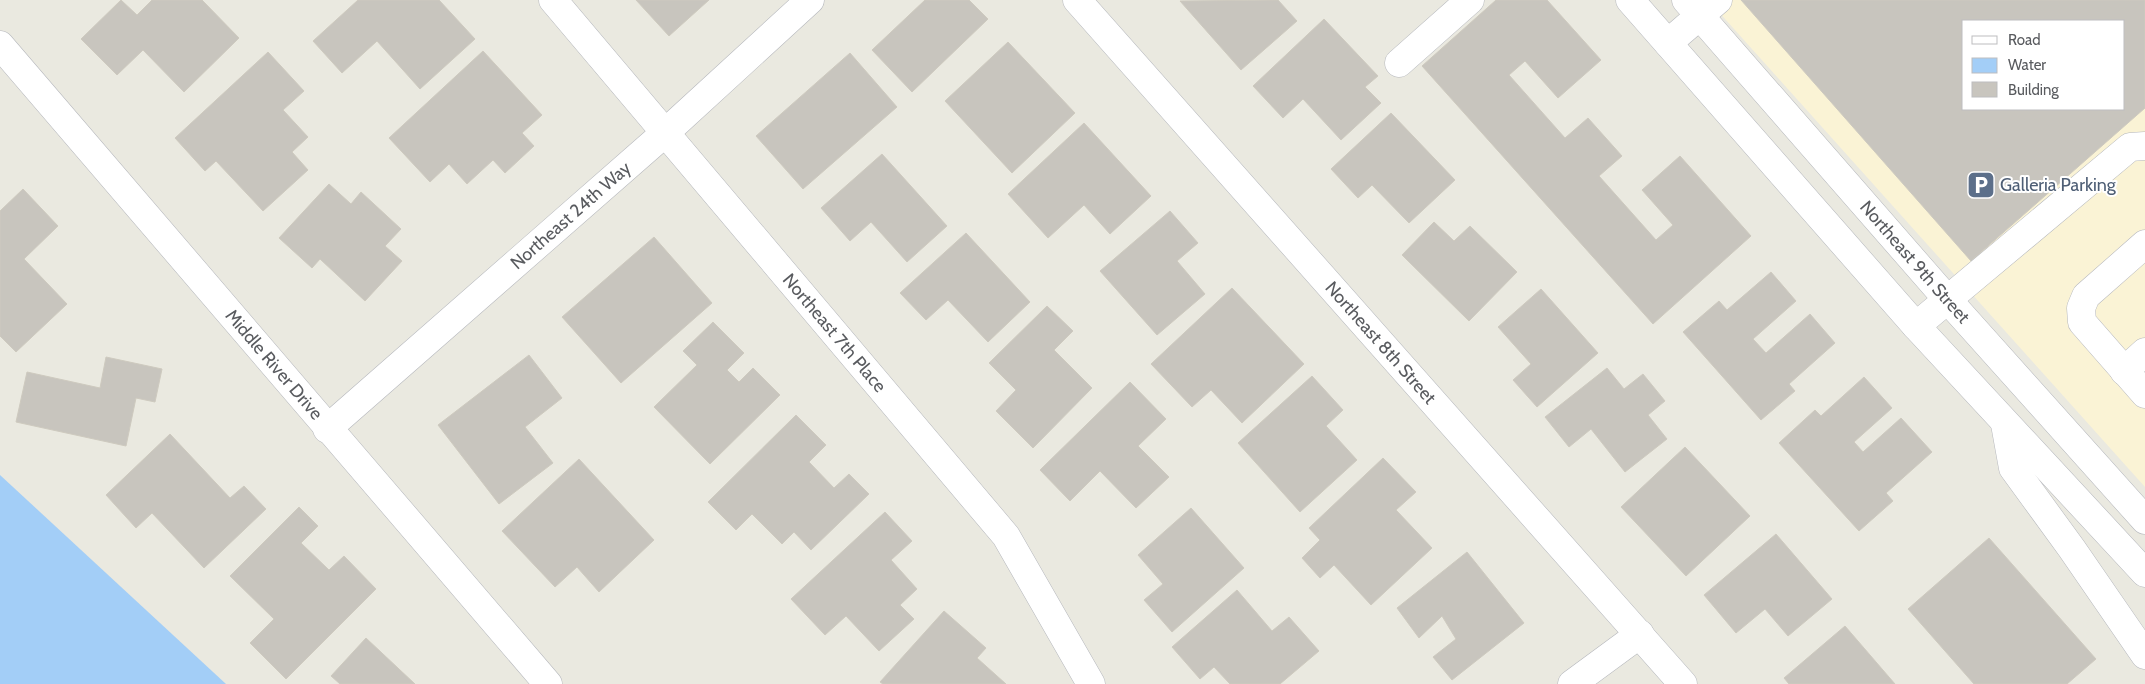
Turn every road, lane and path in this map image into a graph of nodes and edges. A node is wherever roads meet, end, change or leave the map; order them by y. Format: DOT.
graph roads {
  1 [pos="553,0"];
  2 [pos="810,0"];
  3 [pos="1078,0"];
  4 [pos="1470,0"];
  5 [pos="1630,0"];
  6 [pos="1702,5"];
  7 [pos="1668,43"];
  8 [pos="0,45"];
  9 [pos="1399,63"];
  10 [pos="666,132"];
  11 [pos="2145,146"];
  12 [pos="2145,244"];
  13 [pos="1947,299"];
  14 [pos="1916,326"];
  15 [pos="2145,352"];
  16 [pos="2124,371"];
  17 [pos="2145,394"];
  18 [pos="2005,424"];
  19 [pos="327,429"];
  20 [pos="2145,520"];
  21 [pos="2145,573"];
  22 [pos="1640,634"];
  23 [pos="2145,656"];
  24 [pos="548,684"];
  25 [pos="1091,684"];
  26 [pos="1572,684"];
  27 [pos="1683,684"];
  1 -- 10 [label="street, Northeast 7th Place"];
  2 -- 10 [label="street, Northeast 24th Way"];
  3 -- 22 [label="street, Northeast 8th Street"];
  4 -- 9 [label="street"];
  5 -- 7 [label="street"];
  6 -- 7 [label="street"];
  6 -- 13 [label="street, Northeast 9th Street"];
  7 -- 14 [label="street"];
  8 -- 19 [label="street, Middle River Drive"];
  10 -- 19 [label="street, Northeast 24th Way"];
  10 -- 25 [label="street, Northeast 7th Place"];
  11 -- 13 [label="street"];
  12 -- 16 [label="street"];
  13 -- 14 [label="street"];
  13 -- 20 [label="street, Northeast 9th Street"];
  14 -- 18 [label="street"];
  15 -- 16 [label="street"];
  16 -- 17 [label="street"];
  18 -- 21 [label="street"];
  18 -- 23 [label="street"];
  19 -- 24 [label="street, Middle River Drive"];
  22 -- 26 [label="street"];
  22 -- 27 [label="street, Northeast 8th Street"];
}
